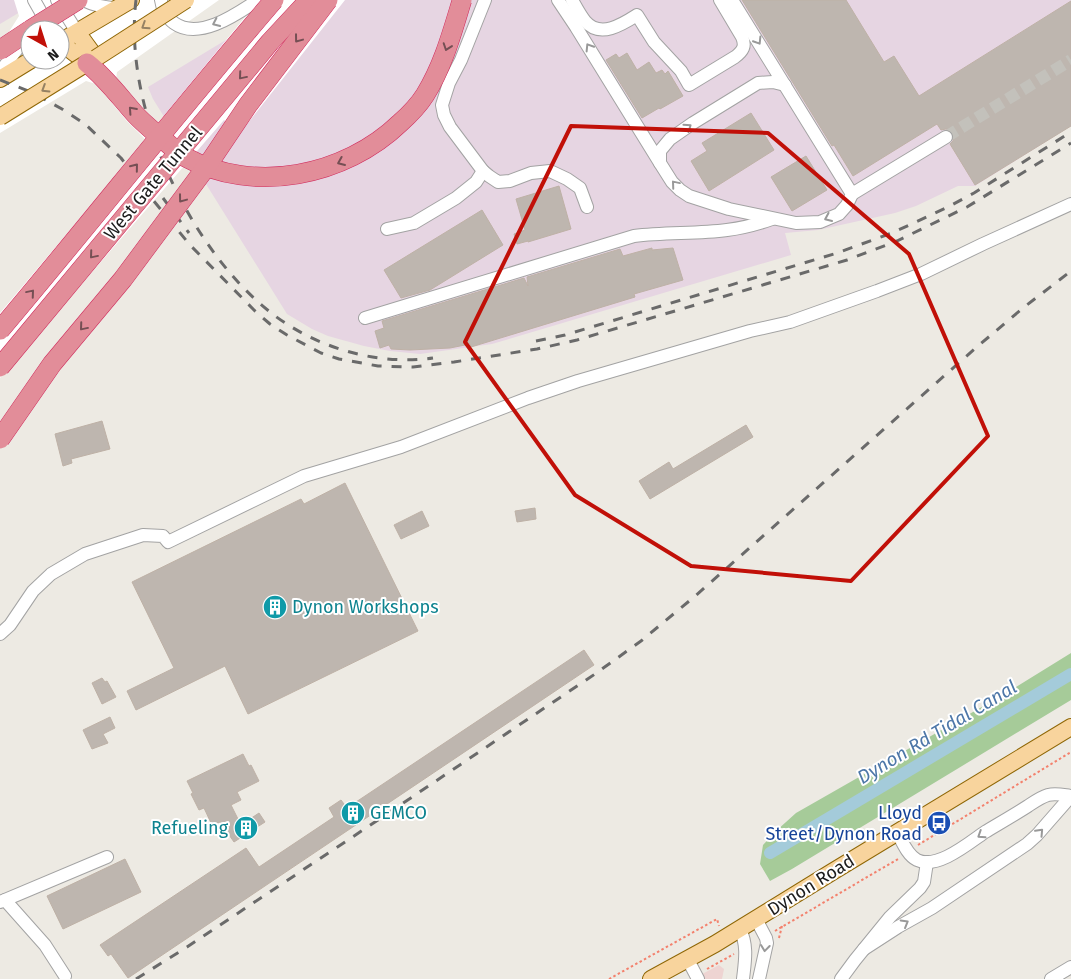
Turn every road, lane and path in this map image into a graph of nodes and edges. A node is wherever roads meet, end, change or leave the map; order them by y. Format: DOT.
graph roads {
  1 [pos="33,0"];
  2 [pos="57,0"];
  3 [pos="78,0"];
  4 [pos="83,0"];
  5 [pos="160,0"];
  6 [pos="186,0"];
  7 [pos="258,0"];
  8 [pos="274,0"];
  9 [pos="309,0"];
  10 [pos="328,0"];
  11 [pos="462,0"];
  12 [pos="485,0"];
  13 [pos="558,0"];
  14 [pos="572,0"];
  15 [pos="720,0"];
  16 [pos="732,0"];
  17 [pos="124,4"];
  18 [pos="34,20"];
  19 [pos="45,20"];
  20 [pos="46,20"];
  21 [pos="77,32"];
  22 [pos="70,36"];
  23 [pos="20,37"];
  24 [pos="20,46"];
  25 [pos="70,48"];
  26 [pos="0,50"];
  27 [pos="91,61"];
  28 [pos="20,67"];
  29 [pos="0,72"];
  30 [pos="0,79"];
  31 [pos="785,85"];
  32 [pos="0,117"];
  33 [pos="946,137"];
  34 [pos="660,163"];
  35 [pos="483,171"];
  36 [pos="852,194"];
  37 [pos="1071,204"];
  38 [pos="587,207"];
  39 [pos="772,219"];
  40 [pos="387,229"];
  41 [pos="365,318"];
  42 [pos="0,330"];
  43 [pos="0,367"];
  44 [pos="0,439"];
  45 [pos="0,634"];
  46 [pos="1071,726"];
  47 [pos="1071,752"];
  48 [pos="1071,796"];
  49 [pos="897,832"];
  50 [pos="908,851"];
  51 [pos="107,857"];
  52 [pos="927,862"];
  53 [pos="3,901"];
  54 [pos="756,919"];
  55 [pos="782,926"];
  56 [pos="740,930"];
  57 [pos="722,940"];
  58 [pos="864,948"];
  59 [pos="727,958"];
  60 [pos="688,960"];
  61 [pos="1071,967"];
  62 [pos="66,976"];
  63 [pos="697,977"];
  64 [pos="609,979"];
  65 [pos="651,979"];
  66 [pos="743,979"];
  67 [pos="759,979"];
  68 [pos="841,979"];
  69 [pos="1051,979"];
  1 -- 18 [label="street"];
  1 -- 19 [label="street"];
  2 -- 21 [label="street"];
  3 -- 20 [label="highway, bridge"];
  4 -- 17 [label="street"];
  7 -- 5 [label="street, one-way"];
  6 -- 27 [label="main road, one-way, bridge"];
  42 -- 8 [label="highway, West Gate Tunnel, one-way, bridge"];
  9 -- 43 [label="highway, West Gate Tunnel, one-way, bridge"];
  10 -- 44 [label="highway, one-way, bridge"];
  11 -- 27 [label="highway, one-way, bridge"];
  12 -- 35 [label="street"];
  34 -- 13 [label="street, one-way"];
  14 -- 15 [label="street"];
  16 -- 31 [label="street, one-way"];
  17 -- 21 [label="main road"];
  21 -- 22 [label="main road"];
  21 -- 27 [label="main road"];
  23 -- 26 [label="highway, bridge"];
  24 -- 29 [label="street"];
  25 -- 27 [label="main road"];
  27 -- 32 [label="main road, one-way, bridge"];
  28 -- 30 [label="main road"];
  34 -- 31 [label="street, one-way"];
  31 -- 36 [label="street"];
  33 -- 36 [label="street"];
  39 -- 34 [label="street, one-way"];
  35 -- 38 [label="street"];
  35 -- 40 [label="street"];
  36 -- 39 [label="street, one-way"];
  37 -- 45 [label="street"];
  39 -- 41 [label="street"];
  46 -- 49 [label="main road, Dynon Road"];
  47 -- 50 [label="path"];
  48 -- 52 [label="street, one-way"];
  58 -- 48 [label="street, one-way"];
  49 -- 50 [label="street"];
  49 -- 54 [label="main road, Dynon Road"];
  50 -- 52 [label="street"];
  50 -- 55 [label="path"];
  51 -- 53 [label="street"];
  52 -- 58 [label="street"];
  53 -- 62 [label="street"];
  54 -- 56 [label="main road, Dynon Road"];
  54 -- 67 [label="street, one-way"];
  56 -- 57 [label="main road, Dynon Road"];
  56 -- 66 [label="street"];
  57 -- 60 [label="main road, Dynon Road"];
  57 -- 64 [label="path"];
  58 -- 68 [label="street"];
  59 -- 63 [label="path"];
  60 -- 63 [label="street"];
  60 -- 65 [label="main road, Dynon Road"];
  61 -- 69 [label="street"];
}
